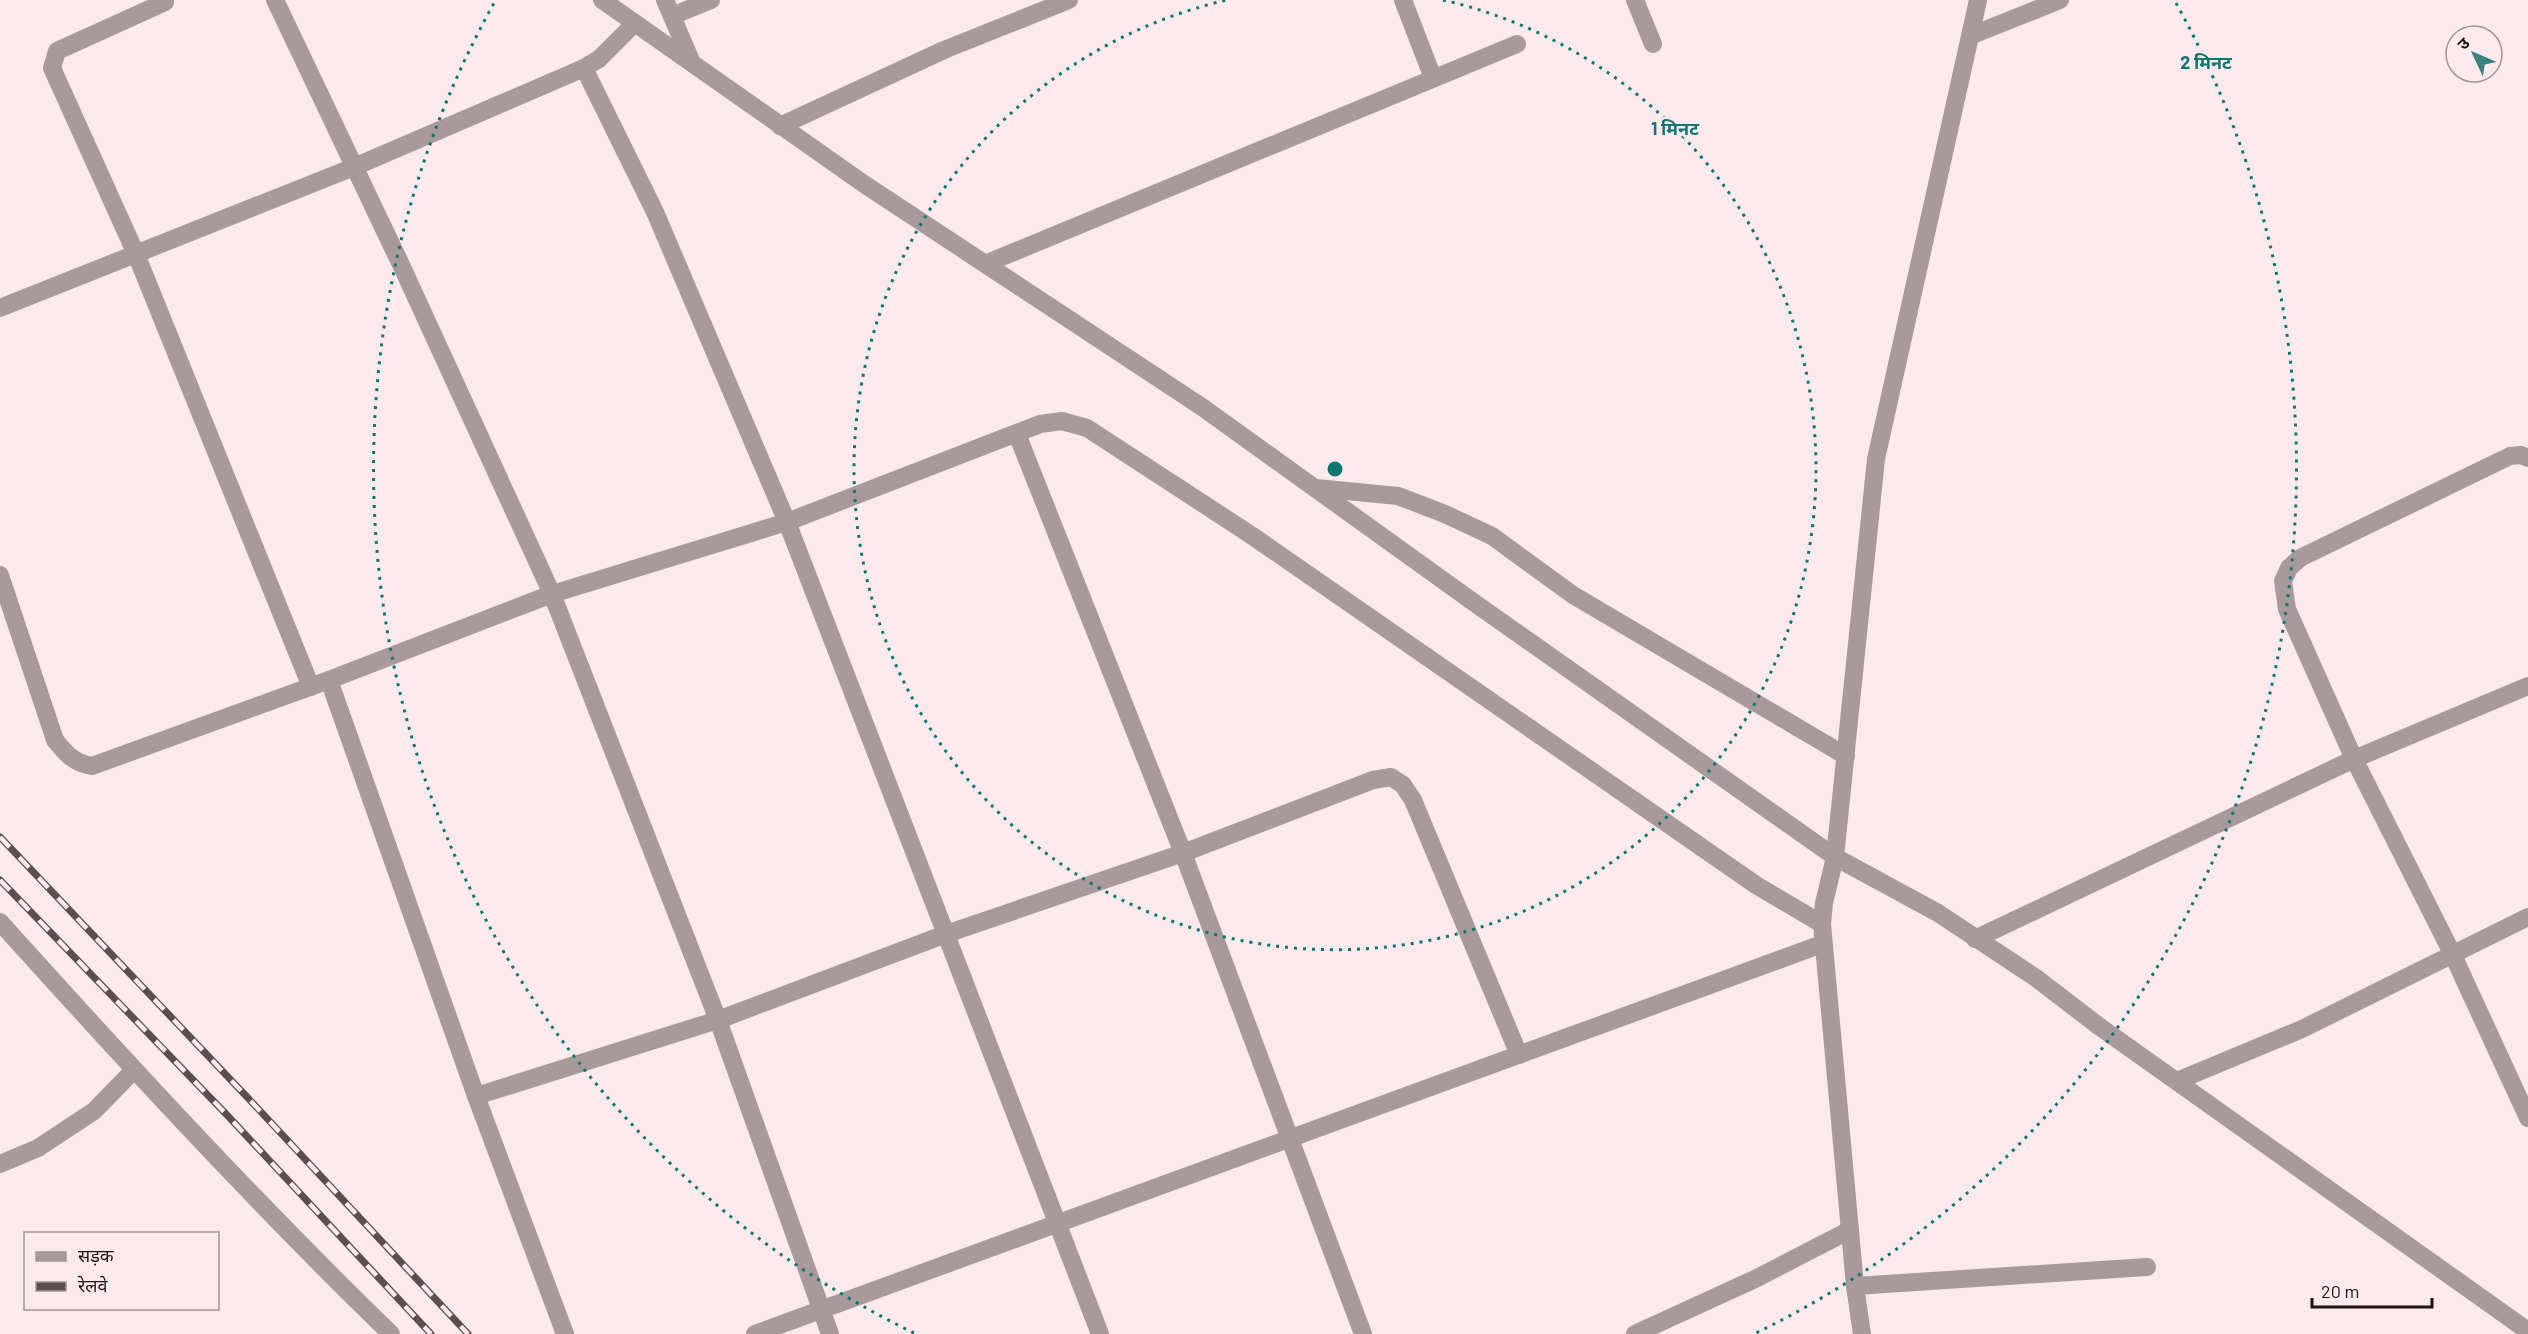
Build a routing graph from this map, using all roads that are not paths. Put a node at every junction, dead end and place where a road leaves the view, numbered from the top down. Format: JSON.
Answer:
{"nodes":[{"id":1,"x":275,"y":0,"type":"edge"},
{"id":2,"x":602,"y":0,"type":"edge"},
{"id":3,"x":711,"y":0,"type":"edge"},
{"id":4,"x":1070,"y":0,"type":"edge"},
{"id":5,"x":1403,"y":0,"type":"edge"},
{"id":6,"x":1635,"y":0,"type":"edge"},
{"id":7,"x":1978,"y":0,"type":"edge"},
{"id":8,"x":2060,"y":0,"type":"edge"},
{"id":9,"x":165,"y":2,"type":"dead end"},
{"id":10,"x":669,"y":8,"type":"edge"},
{"id":11,"x":631,"y":28,"type":"junction"},
{"id":12,"x":1970,"y":36,"type":"junction"},
{"id":13,"x":1517,"y":44,"type":"dead end"},
{"id":14,"x":1653,"y":44,"type":"dead end"},
{"id":15,"x":591,"y":64,"type":"junction"},
{"id":16,"x":693,"y":64,"type":"junction"},
{"id":17,"x":1433,"y":78,"type":"junction"},
{"id":18,"x":780,"y":126,"type":"junction"},
{"id":19,"x":354,"y":167,"type":"junction"},
{"id":20,"x":135,"y":254,"type":"junction"},
{"id":21,"x":985,"y":264,"type":"junction"},
{"id":22,"x":0,"y":308,"type":"edge"},
{"id":23,"x":1017,"y":434,"type":"junction"},
{"id":24,"x":2528,"y":458,"type":"edge"},
{"id":25,"x":1314,"y":488,"type":"junction"},
{"id":26,"x":787,"y":522,"type":"junction"},
{"id":27,"x":0,"y":575,"type":"edge"},
{"id":28,"x":552,"y":594,"type":"junction"},
{"id":29,"x":329,"y":680,"type":"junction"},
{"id":30,"x":2528,"y":686,"type":"edge"},
{"id":31,"x":311,"y":687,"type":"junction"},
{"id":32,"x":1846,"y":756,"type":"junction"},
{"id":33,"x":2354,"y":759,"type":"junction"},
{"id":34,"x":1183,"y":853,"type":"junction"},
{"id":35,"x":1833,"y":864,"type":"junction"},
{"id":36,"x":2528,"y":917,"type":"edge"},
{"id":37,"x":0,"y":922,"type":"edge"},
{"id":38,"x":1822,"y":924,"type":"junction"},
{"id":39,"x":946,"y":934,"type":"junction"},
{"id":40,"x":1976,"y":939,"type":"junction"},
{"id":41,"x":1822,"y":944,"type":"junction"},
{"id":42,"x":2452,"y":953,"type":"junction"},
{"id":43,"x":718,"y":1020,"type":"junction"},
{"id":44,"x":1519,"y":1055,"type":"junction"},
{"id":45,"x":134,"y":1070,"type":"junction"},
{"id":46,"x":2177,"y":1082,"type":"junction"},
{"id":47,"x":476,"y":1096,"type":"junction"},
{"id":48,"x":2528,"y":1118,"type":"edge"},
{"id":49,"x":1292,"y":1138,"type":"junction"},
{"id":50,"x":0,"y":1164,"type":"edge"},
{"id":51,"x":1058,"y":1224,"type":"junction"},
{"id":52,"x":1850,"y":1230,"type":"junction"},
{"id":53,"x":2147,"y":1267,"type":"dead end"},
{"id":54,"x":1855,"y":1286,"type":"junction"},
{"id":55,"x":821,"y":1311,"type":"junction"},
{"id":56,"x":2528,"y":1331,"type":"edge"},
{"id":57,"x":391,"y":1334,"type":"edge"},
{"id":58,"x":565,"y":1334,"type":"edge"},
{"id":59,"x":754,"y":1334,"type":"edge"},
{"id":60,"x":830,"y":1334,"type":"edge"},
{"id":61,"x":1100,"y":1334,"type":"edge"},
{"id":62,"x":1363,"y":1334,"type":"edge"},
{"id":63,"x":1635,"y":1334,"type":"edge"},
{"id":64,"x":1862,"y":1334,"type":"edge"}],
"edges":[{"from":1,"to":19,"type":"street"},
{"from":2,"to":11,"type":"street"},
{"from":3,"to":10,"type":"street"},
{"from":4,"to":18,"type":"street"},
{"from":5,"to":17,"type":"street"},
{"from":6,"to":14,"type":"street"},
{"from":7,"to":12,"type":"street"},
{"from":8,"to":12,"type":"street"},
{"from":9,"to":20,"type":"street"},
{"from":10,"to":16,"type":"street"},
{"from":11,"to":15,"type":"street"},
{"from":11,"to":16,"type":"street"},
{"from":12,"to":32,"type":"street"},
{"from":13,"to":17,"type":"street"},
{"from":15,"to":19,"type":"street"},
{"from":15,"to":26,"type":"street"},
{"from":16,"to":18,"type":"street"},
{"from":17,"to":21,"type":"street"},
{"from":18,"to":21,"type":"street"},
{"from":19,"to":20,"type":"street"},
{"from":19,"to":28,"type":"street"},
{"from":20,"to":22,"type":"street"},
{"from":20,"to":31,"type":"street"},
{"from":21,"to":25,"type":"street"},
{"from":23,"to":26,"type":"street"},
{"from":23,"to":34,"type":"street"},
{"from":23,"to":38,"type":"street"},
{"from":24,"to":33,"type":"street"},
{"from":25,"to":32,"type":"street"},
{"from":25,"to":35,"type":"street"},
{"from":26,"to":28,"type":"street"},
{"from":26,"to":39,"type":"street"},
{"from":27,"to":31,"type":"street"},
{"from":28,"to":29,"type":"street"},
{"from":28,"to":43,"type":"street"},
{"from":29,"to":31,"type":"street"},
{"from":29,"to":47,"type":"street"},
{"from":30,"to":33,"type":"street"},
{"from":32,"to":35,"type":"street"},
{"from":33,"to":40,"type":"street"},
{"from":33,"to":42,"type":"street"},
{"from":34,"to":39,"type":"street"},
{"from":34,"to":44,"type":"street"},
{"from":34,"to":49,"type":"street"},
{"from":35,"to":38,"type":"street"},
{"from":35,"to":40,"type":"street"},
{"from":36,"to":42,"type":"street"},
{"from":37,"to":45,"type":"street"},
{"from":38,"to":41,"type":"street"},
{"from":39,"to":43,"type":"street"},
{"from":39,"to":51,"type":"street"},
{"from":40,"to":46,"type":"street"},
{"from":41,"to":44,"type":"street"},
{"from":41,"to":52,"type":"street"},
{"from":42,"to":46,"type":"street"},
{"from":42,"to":48,"type":"street"},
{"from":43,"to":47,"type":"street"},
{"from":43,"to":55,"type":"street"},
{"from":44,"to":49,"type":"street"},
{"from":45,"to":50,"type":"street"},
{"from":45,"to":57,"type":"street"},
{"from":46,"to":56,"type":"street"},
{"from":47,"to":58,"type":"street"},
{"from":49,"to":51,"type":"street"},
{"from":49,"to":62,"type":"street"},
{"from":51,"to":55,"type":"street"},
{"from":51,"to":61,"type":"street"},
{"from":52,"to":54,"type":"street"},
{"from":52,"to":63,"type":"street"},
{"from":53,"to":54,"type":"street"},
{"from":54,"to":64,"type":"street"},
{"from":55,"to":59,"type":"street"},
{"from":55,"to":60,"type":"street"}]}
